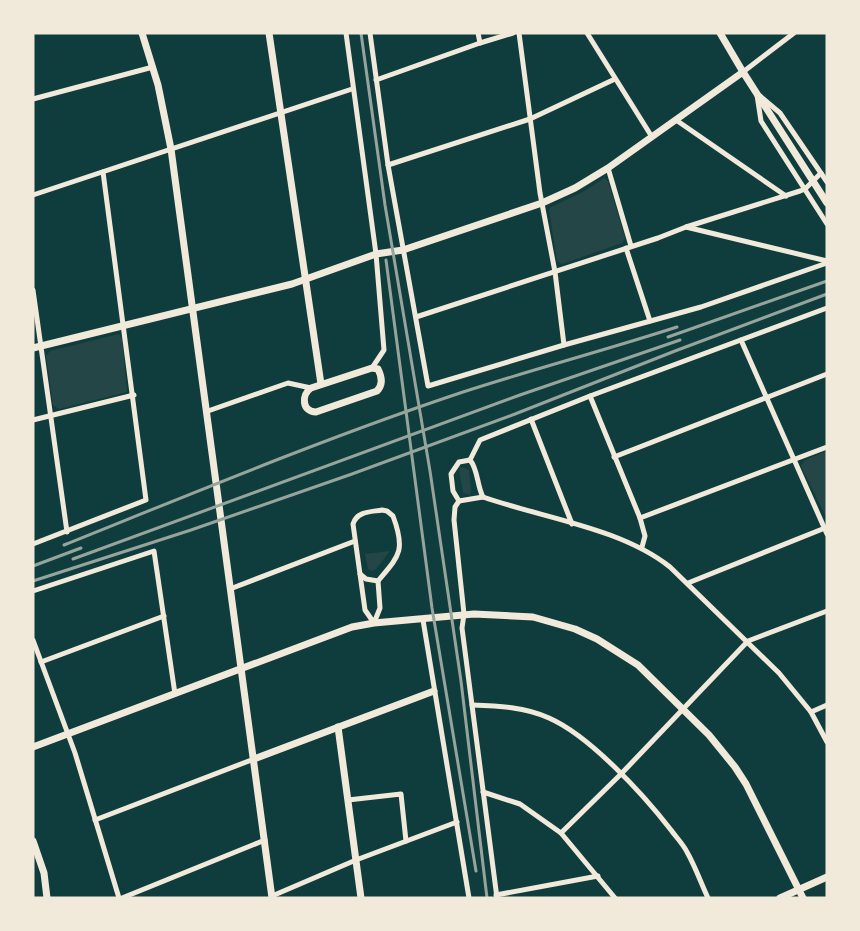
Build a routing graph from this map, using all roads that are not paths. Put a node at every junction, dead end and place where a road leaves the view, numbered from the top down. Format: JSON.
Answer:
{"nodes":[{"id":1,"x":142,"y":33,"type":"edge"},
{"id":2,"x":269,"y":33,"type":"edge"},
{"id":3,"x":346,"y":33,"type":"edge"},
{"id":4,"x":370,"y":33,"type":"edge"},
{"id":5,"x":478,"y":33,"type":"edge"},
{"id":6,"x":513,"y":33,"type":"edge"},
{"id":7,"x":519,"y":33,"type":"edge"},
{"id":8,"x":587,"y":33,"type":"edge"},
{"id":9,"x":720,"y":33,"type":"edge"},
{"id":10,"x":794,"y":33,"type":"edge"},
{"id":11,"x":480,"y":42,"type":"junction"},
{"id":12,"x":153,"y":67,"type":"junction"},
{"id":13,"x":743,"y":72,"type":"junction"},
{"id":14,"x":615,"y":79,"type":"junction"},
{"id":15,"x":376,"y":80,"type":"junction"},
{"id":16,"x":352,"y":89,"type":"junction"},
{"id":17,"x":756,"y":93,"type":"junction"},
{"id":18,"x":33,"y":99,"type":"edge"},
{"id":19,"x":282,"y":113,"type":"junction"},
{"id":20,"x":530,"y":119,"type":"junction"},
{"id":21,"x":676,"y":120,"type":"junction"},
{"id":22,"x":652,"y":137,"type":"junction"},
{"id":23,"x":171,"y":149,"type":"junction"},
{"id":24,"x":388,"y":165,"type":"junction"},
{"id":25,"x":608,"y":168,"type":"junction"},
{"id":26,"x":103,"y":172,"type":"junction"},
{"id":27,"x":821,"y":173,"type":"junction"},
{"id":28,"x":827,"y":183,"type":"edge"},
{"id":29,"x":805,"y":189,"type":"junction"},
{"id":30,"x":33,"y":195,"type":"edge"},
{"id":31,"x":786,"y":196,"type":"junction"},
{"id":32,"x":542,"y":203,"type":"junction"},
{"id":33,"x":827,"y":203,"type":"edge"},
{"id":34,"x":827,"y":224,"type":"edge"},
{"id":35,"x":686,"y":227,"type":"junction"},
{"id":36,"x":629,"y":247,"type":"junction"},
{"id":37,"x":404,"y":250,"type":"junction"},
{"id":38,"x":376,"y":254,"type":"junction"},
{"id":39,"x":827,"y":262,"type":"edge"},
{"id":40,"x":555,"y":272,"type":"junction"},
{"id":41,"x":305,"y":280,"type":"junction"},
{"id":42,"x":33,"y":290,"type":"edge"},
{"id":43,"x":193,"y":307,"type":"junction"},
{"id":44,"x":827,"y":308,"type":"edge"},
{"id":45,"x":416,"y":317,"type":"junction"},
{"id":46,"x":650,"y":321,"type":"junction"},
{"id":47,"x":125,"y":325,"type":"junction"},
{"id":48,"x":741,"y":340,"type":"junction"},
{"id":49,"x":564,"y":345,"type":"junction"},
{"id":50,"x":37,"y":347,"type":"edge"},
{"id":51,"x":372,"y":368,"type":"junction"},
{"id":52,"x":827,"y":374,"type":"edge"},
{"id":53,"x":321,"y":384,"type":"junction"},
{"id":54,"x":311,"y":388,"type":"junction"},
{"id":55,"x":134,"y":395,"type":"junction"},
{"id":56,"x":590,"y":396,"type":"junction"},
{"id":57,"x":766,"y":398,"type":"junction"},
{"id":58,"x":208,"y":411,"type":"junction"},
{"id":59,"x":50,"y":416,"type":"junction"},
{"id":60,"x":531,"y":419,"type":"junction"},
{"id":61,"x":33,"y":420,"type":"edge"},
{"id":62,"x":827,"y":447,"type":"edge"},
{"id":63,"x":614,"y":457,"type":"junction"},
{"id":64,"x":470,"y":460,"type":"junction"},
{"id":65,"x":793,"y":460,"type":"junction"},
{"id":66,"x":483,"y":497,"type":"junction"},
{"id":67,"x":459,"y":501,"type":"junction"},
{"id":68,"x":640,"y":518,"type":"junction"},
{"id":69,"x":572,"y":524,"type":"junction"},
{"id":70,"x":826,"y":530,"type":"edge"},
{"id":71,"x":67,"y":532,"type":"junction"},
{"id":72,"x":355,"y":541,"type":"junction"},
{"id":73,"x":33,"y":544,"type":"edge"},
{"id":74,"x":642,"y":548,"type":"junction"},
{"id":75,"x":360,"y":574,"type":"junction"},
{"id":76,"x":378,"y":581,"type":"junction"},
{"id":77,"x":688,"y":583,"type":"junction"},
{"id":78,"x":230,"y":589,"type":"junction"},
{"id":79,"x":33,"y":591,"type":"edge"},
{"id":80,"x":827,"y":611,"type":"edge"},
{"id":81,"x":464,"y":614,"type":"junction"},
{"id":82,"x":164,"y":616,"type":"junction"},
{"id":83,"x":423,"y":620,"type":"junction"},
{"id":84,"x":374,"y":623,"type":"junction"},
{"id":85,"x":33,"y":640,"type":"edge"},
{"id":86,"x":748,"y":641,"type":"junction"},
{"id":87,"x":41,"y":662,"type":"junction"},
{"id":88,"x":242,"y":667,"type":"junction"},
{"id":89,"x":434,"y":691,"type":"junction"},
{"id":90,"x":176,"y":694,"type":"junction"},
{"id":91,"x":472,"y":705,"type":"junction"},
{"id":92,"x":827,"y":705,"type":"edge"},
{"id":93,"x":683,"y":709,"type":"junction"},
{"id":94,"x":811,"y":712,"type":"junction"},
{"id":95,"x":338,"y":727,"type":"junction"},
{"id":96,"x":827,"y":742,"type":"edge"},
{"id":97,"x":33,"y":747,"type":"edge"},
{"id":98,"x":254,"y":759,"type":"junction"},
{"id":99,"x":621,"y":774,"type":"junction"},
{"id":100,"x":483,"y":792,"type":"junction"},
{"id":101,"x":348,"y":800,"type":"junction"},
{"id":102,"x":94,"y":820,"type":"junction"},
{"id":103,"x":457,"y":822,"type":"junction"},
{"id":104,"x":561,"y":833,"type":"junction"},
{"id":105,"x":265,"y":840,"type":"junction"},
{"id":106,"x":33,"y":841,"type":"edge"},
{"id":107,"x":406,"y":841,"type":"junction"},
{"id":108,"x":356,"y":860,"type":"junction"},
{"id":109,"x":598,"y":876,"type":"junction"},
{"id":110,"x":827,"y":877,"type":"edge"},
{"id":111,"x":799,"y":890,"type":"junction"},
{"id":112,"x":272,"y":897,"type":"edge"},
{"id":113,"x":497,"y":897,"type":"edge"},
{"id":114,"x":47,"y":898,"type":"edge"},
{"id":115,"x":120,"y":898,"type":"edge"},
{"id":116,"x":361,"y":898,"type":"edge"},
{"id":117,"x":469,"y":898,"type":"edge"},
{"id":118,"x":615,"y":898,"type":"edge"},
{"id":119,"x":708,"y":898,"type":"edge"},
{"id":120,"x":780,"y":898,"type":"edge"},
{"id":121,"x":802,"y":898,"type":"edge"}],
"edges":[{"from":1,"to":12,"type":"street"},
{"from":2,"to":19,"type":"street"},
{"from":3,"to":16,"type":"street"},
{"from":4,"to":15,"type":"street"},
{"from":5,"to":11,"type":"street"},
{"from":6,"to":11,"type":"street"},
{"from":7,"to":20,"type":"street"},
{"from":8,"to":14,"type":"street"},
{"from":9,"to":13,"type":"street"},
{"from":10,"to":13,"type":"street"},
{"from":11,"to":15,"type":"street"},
{"from":12,"to":18,"type":"street"},
{"from":12,"to":23,"type":"street"},
{"from":13,"to":17,"type":"street"},
{"from":13,"to":21,"type":"street"},
{"from":14,"to":20,"type":"street"},
{"from":14,"to":22,"type":"street"},
{"from":15,"to":24,"type":"street"},
{"from":16,"to":19,"type":"street"},
{"from":16,"to":38,"type":"street"},
{"from":17,"to":27,"type":"street"},
{"from":17,"to":29,"type":"street"},
{"from":17,"to":33,"type":"street"},
{"from":19,"to":23,"type":"street"},
{"from":19,"to":41,"type":"street"},
{"from":20,"to":24,"type":"street"},
{"from":20,"to":32,"type":"street"},
{"from":21,"to":22,"type":"street"},
{"from":21,"to":31,"type":"street"},
{"from":22,"to":25,"type":"street"},
{"from":23,"to":26,"type":"street"},
{"from":23,"to":43,"type":"street"},
{"from":24,"to":37,"type":"street"},
{"from":25,"to":32,"type":"street"},
{"from":25,"to":36,"type":"street"},
{"from":26,"to":30,"type":"street"},
{"from":26,"to":47,"type":"street"},
{"from":27,"to":28,"type":"street"},
{"from":27,"to":29,"type":"street"},
{"from":29,"to":31,"type":"street"},
{"from":29,"to":34,"type":"street"},
{"from":31,"to":35,"type":"street"},
{"from":32,"to":37,"type":"street"},
{"from":32,"to":40,"type":"street"},
{"from":35,"to":36,"type":"street"},
{"from":35,"to":39,"type":"street"},
{"from":36,"to":40,"type":"street"},
{"from":36,"to":46,"type":"street"},
{"from":37,"to":38,"type":"street"},
{"from":37,"to":45,"type":"street"},
{"from":38,"to":41,"type":"street"},
{"from":38,"to":51,"type":"street"},
{"from":39,"to":46,"type":"street"},
{"from":40,"to":45,"type":"street"},
{"from":40,"to":49,"type":"street"},
{"from":41,"to":43,"type":"street"},
{"from":41,"to":53,"type":"street"},
{"from":42,"to":50,"type":"street"},
{"from":43,"to":47,"type":"street"},
{"from":43,"to":58,"type":"street"},
{"from":44,"to":48,"type":"street"},
{"from":45,"to":49,"type":"street"},
{"from":46,"to":49,"type":"street"},
{"from":47,"to":50,"type":"street"},
{"from":47,"to":55,"type":"street"},
{"from":48,"to":56,"type":"street"},
{"from":48,"to":57,"type":"street"},
{"from":50,"to":59,"type":"street"},
{"from":51,"to":53,"type":"street"},
{"from":51,"to":54,"type":"street"},
{"from":52,"to":57,"type":"street"},
{"from":53,"to":54,"type":"street"},
{"from":54,"to":58,"type":"street"},
{"from":55,"to":59,"type":"street"},
{"from":55,"to":71,"type":"street"},
{"from":56,"to":60,"type":"street"},
{"from":56,"to":63,"type":"street"},
{"from":57,"to":63,"type":"street"},
{"from":57,"to":65,"type":"street"},
{"from":58,"to":78,"type":"street"},
{"from":59,"to":61,"type":"street"},
{"from":59,"to":71,"type":"street"},
{"from":60,"to":64,"type":"street"},
{"from":60,"to":69,"type":"street"},
{"from":62,"to":65,"type":"street"},
{"from":63,"to":68,"type":"street"},
{"from":64,"to":66,"type":"street"},
{"from":64,"to":67,"type":"street"},
{"from":65,"to":68,"type":"street"},
{"from":65,"to":70,"type":"street"},
{"from":66,"to":67,"type":"street"},
{"from":66,"to":69,"type":"street"},
{"from":67,"to":81,"type":"street"},
{"from":68,"to":74,"type":"street"},
{"from":69,"to":74,"type":"street"},
{"from":70,"to":77,"type":"street"},
{"from":71,"to":73,"type":"street"},
{"from":72,"to":75,"type":"street"},
{"from":72,"to":76,"type":"street"},
{"from":72,"to":78,"type":"street"},
{"from":74,"to":77,"type":"street"},
{"from":75,"to":76,"type":"street"},
{"from":75,"to":84,"type":"street"},
{"from":76,"to":84,"type":"street"},
{"from":77,"to":86,"type":"street"},
{"from":78,"to":88,"type":"street"},
{"from":79,"to":82,"type":"street"},
{"from":80,"to":86,"type":"street"},
{"from":81,"to":83,"type":"street"},
{"from":81,"to":91,"type":"street"},
{"from":81,"to":93,"type":"street"},
{"from":82,"to":87,"type":"street"},
{"from":82,"to":90,"type":"street"},
{"from":83,"to":84,"type":"street"},
{"from":83,"to":89,"type":"street"},
{"from":84,"to":88,"type":"street"},
{"from":85,"to":87,"type":"street"},
{"from":86,"to":93,"type":"street"},
{"from":86,"to":94,"type":"street"},
{"from":87,"to":102,"type":"street"},
{"from":88,"to":90,"type":"street"},
{"from":88,"to":98,"type":"street"},
{"from":89,"to":95,"type":"street"},
{"from":89,"to":103,"type":"street"},
{"from":90,"to":97,"type":"street"},
{"from":91,"to":99,"type":"street"},
{"from":91,"to":100,"type":"street"},
{"from":92,"to":94,"type":"street"},
{"from":93,"to":99,"type":"street"},
{"from":93,"to":111,"type":"street"},
{"from":94,"to":96,"type":"street"},
{"from":95,"to":98,"type":"street"},
{"from":95,"to":101,"type":"street"},
{"from":98,"to":102,"type":"street"},
{"from":98,"to":105,"type":"street"},
{"from":99,"to":104,"type":"street"},
{"from":99,"to":119,"type":"street"},
{"from":100,"to":104,"type":"street"},
{"from":100,"to":113,"type":"street"},
{"from":101,"to":107,"type":"street"},
{"from":101,"to":108,"type":"street"},
{"from":102,"to":115,"type":"street"},
{"from":103,"to":107,"type":"street"},
{"from":103,"to":117,"type":"street"},
{"from":104,"to":109,"type":"street"},
{"from":105,"to":112,"type":"street"},
{"from":105,"to":115,"type":"street"},
{"from":106,"to":114,"type":"street"},
{"from":107,"to":108,"type":"street"},
{"from":108,"to":112,"type":"street"},
{"from":108,"to":116,"type":"street"},
{"from":109,"to":113,"type":"street"},
{"from":109,"to":118,"type":"street"},
{"from":110,"to":111,"type":"street"},
{"from":111,"to":120,"type":"street"},
{"from":111,"to":121,"type":"street"}]}
